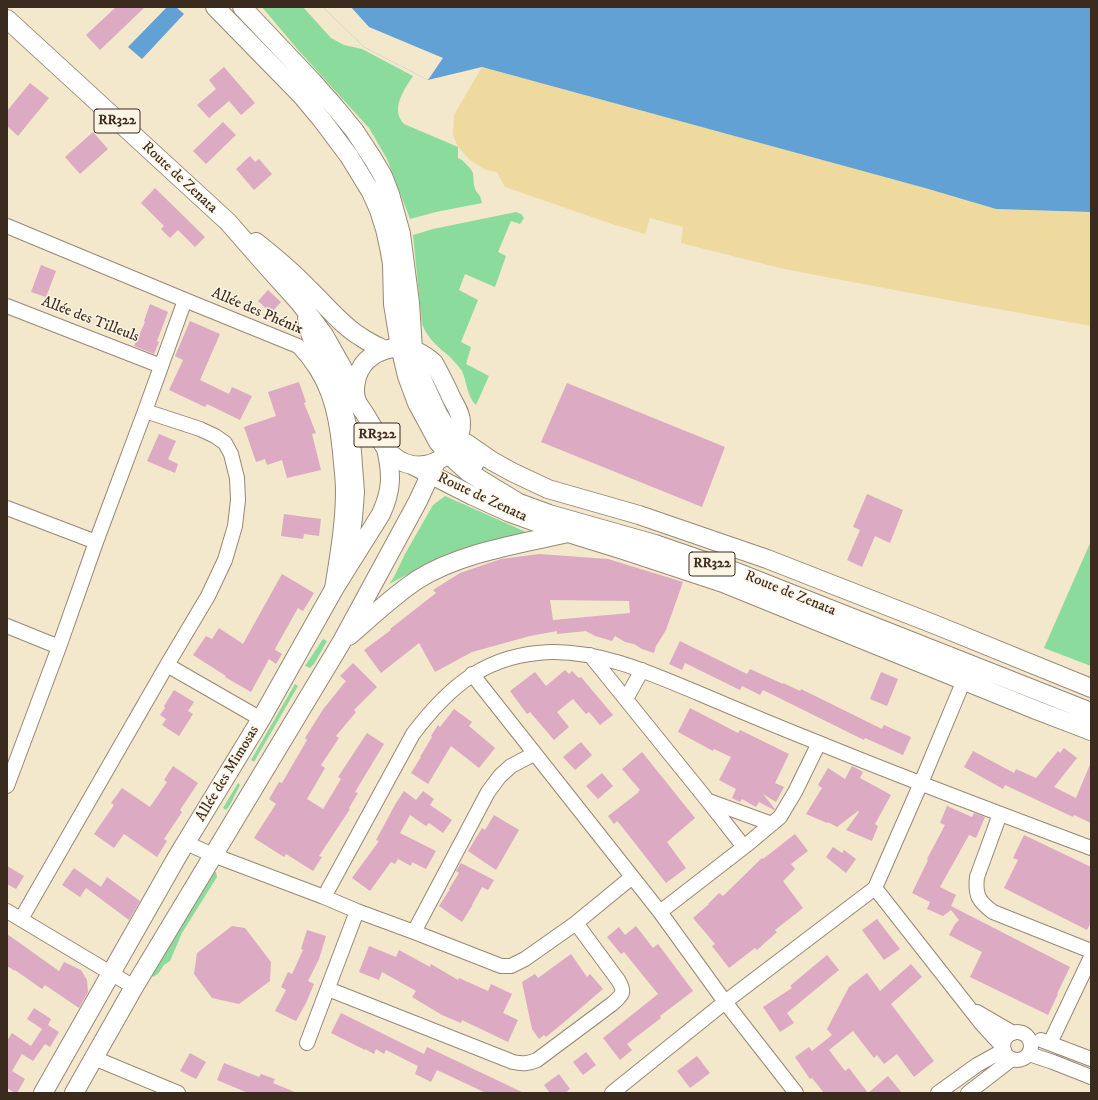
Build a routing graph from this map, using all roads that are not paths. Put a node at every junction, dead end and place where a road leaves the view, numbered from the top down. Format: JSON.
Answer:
{"nodes":[{"id":1,"x":215,"y":7,"type":"edge"},
{"id":2,"x":242,"y":7,"type":"edge"},
{"id":3,"x":7,"y":19,"type":"edge"},
{"id":4,"x":228,"y":222,"type":"junction"},
{"id":5,"x":7,"y":226,"type":"edge"},
{"id":6,"x":185,"y":300,"type":"junction"},
{"id":7,"x":7,"y":306,"type":"edge"},
{"id":8,"x":305,"y":309,"type":"junction"},
{"id":9,"x":399,"y":349,"type":"junction"},
{"id":10,"x":161,"y":366,"type":"junction"},
{"id":11,"x":355,"y":392,"type":"junction"},
{"id":12,"x":145,"y":411,"type":"junction"},
{"id":13,"x":386,"y":449,"type":"junction"},
{"id":14,"x":446,"y":454,"type":"junction"},
{"id":15,"x":7,"y":508,"type":"edge"},
{"id":16,"x":569,"y":533,"type":"junction"},
{"id":17,"x":96,"y":542,"type":"junction"},
{"id":18,"x":335,"y":588,"type":"junction"},
{"id":19,"x":7,"y":626,"type":"edge"},
{"id":20,"x":341,"y":643,"type":"junction"},
{"id":21,"x":59,"y":647,"type":"junction"},
{"id":22,"x":590,"y":655,"type":"junction"},
{"id":23,"x":167,"y":665,"type":"junction"},
{"id":24,"x":642,"y":670,"type":"junction"},
{"id":25,"x":472,"y":674,"type":"junction"},
{"id":26,"x":964,"y":680,"type":"junction"},
{"id":27,"x":1091,"y":688,"type":"edge"},
{"id":28,"x":626,"y":699,"type":"junction"},
{"id":29,"x":1091,"y":702,"type":"edge"},
{"id":30,"x":1091,"y":712,"type":"edge"},
{"id":31,"x":261,"y":719,"type":"junction"},
{"id":32,"x":1091,"y":731,"type":"edge"},
{"id":33,"x":819,"y":743,"type":"junction"},
{"id":34,"x":534,"y":754,"type":"junction"},
{"id":35,"x":7,"y":784,"type":"edge"},
{"id":36,"x":921,"y":784,"type":"junction"},
{"id":37,"x":708,"y":801,"type":"junction"},
{"id":38,"x":1000,"y":814,"type":"junction"},
{"id":39,"x":772,"y":824,"type":"junction"},
{"id":40,"x":186,"y":843,"type":"junction"},
{"id":41,"x":744,"y":847,"type":"junction"},
{"id":42,"x":1091,"y":848,"type":"edge"},
{"id":43,"x":213,"y":855,"type":"junction"},
{"id":44,"x":632,"y":878,"type":"junction"},
{"id":45,"x":875,"y":888,"type":"junction"},
{"id":46,"x":324,"y":897,"type":"junction"},
{"id":47,"x":357,"y":911,"type":"junction"},
{"id":48,"x":7,"y":912,"type":"edge"},
{"id":49,"x":660,"y":912,"type":"junction"},
{"id":50,"x":21,"y":919,"type":"junction"},
{"id":51,"x":576,"y":923,"type":"junction"},
{"id":52,"x":414,"y":932,"type":"junction"},
{"id":53,"x":1091,"y":951,"type":"edge"},
{"id":54,"x":1091,"y":957,"type":"edge"},
{"id":55,"x":111,"y":973,"type":"junction"},
{"id":56,"x":134,"y":986,"type":"junction"},
{"id":57,"x":328,"y":989,"type":"junction"},
{"id":58,"x":726,"y":1002,"type":"junction"},
{"id":59,"x":969,"y":1007,"type":"junction"},
{"id":60,"x":1019,"y":1034,"type":"junction"},
{"id":61,"x":307,"y":1043,"type":"dead end"},
{"id":62,"x":1050,"y":1043,"type":"junction"},
{"id":63,"x":1006,"y":1052,"type":"junction"},
{"id":64,"x":1029,"y":1054,"type":"junction"},
{"id":65,"x":94,"y":1058,"type":"junction"},
{"id":66,"x":1091,"y":1060,"type":"edge"},
{"id":67,"x":1091,"y":1077,"type":"edge"},
{"id":68,"x":158,"y":1089,"type":"edge"},
{"id":69,"x":43,"y":1093,"type":"edge"},
{"id":70,"x":74,"y":1093,"type":"edge"},
{"id":71,"x":178,"y":1093,"type":"edge"},
{"id":72,"x":612,"y":1093,"type":"edge"},
{"id":73,"x":796,"y":1093,"type":"edge"},
{"id":74,"x":938,"y":1093,"type":"edge"},
{"id":75,"x":968,"y":1093,"type":"edge"}],
"edges":[{"from":1,"to":9,"type":"main road"},
{"from":2,"to":9,"type":"main road"},
{"from":3,"to":4,"type":"main road","name":"Route de Zenata","number":"RR322"},
{"from":4,"to":8,"type":"main road","name":"Route de Zenata","number":"RR322"},
{"from":4,"to":9,"type":"main road","name":"Route de Zenata","number":"RR322"},
{"from":5,"to":6,"type":"street","name":"Allée des Phénix"},
{"from":6,"to":10,"type":"street"},
{"from":6,"to":18,"type":"street","name":"Allée des Phénix"},
{"from":7,"to":10,"type":"street","name":"Allée des Tilleuls"},
{"from":8,"to":11,"type":"main road","name":"Route de Zenata","number":"RR322"},
{"from":8,"to":18,"type":"main road"},
{"from":9,"to":11,"type":"main road"},
{"from":9,"to":14,"type":"main road","name":"Route de Zenata","number":"RR322"},
{"from":9,"to":14,"type":"main road","number":"RR322"},
{"from":10,"to":12,"type":"street"},
{"from":11,"to":13,"type":"main road","number":"RR322"},
{"from":12,"to":17,"type":"street"},
{"from":12,"to":23,"type":"street"},
{"from":13,"to":14,"type":"main road","name":"Route de Zenata","number":"RR322"},
{"from":13,"to":18,"type":"main road","name":"Allée des Mimosas"},
{"from":14,"to":16,"type":"main road","name":"Route de Zenata","number":"RR322"},
{"from":14,"to":20,"type":"main road","name":"Allée des Mimosas"},
{"from":14,"to":27,"type":"main road","name":"Route de Zenata","number":"RR322"},
{"from":14,"to":29,"type":"main road","name":"Route de Zenata","number":"RR322"},
{"from":14,"to":30,"type":"main road","name":"Route de Zenata","number":"RR322"},
{"from":15,"to":17,"type":"street"},
{"from":16,"to":20,"type":"main road"},
{"from":16,"to":26,"type":"main road","name":"Route de Zenata","number":"RR322"},
{"from":17,"to":21,"type":"street"},
{"from":18,"to":31,"type":"main road","name":"Allée des Mimosas"},
{"from":19,"to":21,"type":"street"},
{"from":20,"to":43,"type":"main road","name":"Allée des Mimosas"},
{"from":21,"to":35,"type":"street"},
{"from":22,"to":24,"type":"street"},
{"from":22,"to":25,"type":"street"},
{"from":22,"to":28,"type":"street"},
{"from":23,"to":31,"type":"street"},
{"from":23,"to":50,"type":"street"},
{"from":24,"to":28,"type":"street"},
{"from":24,"to":33,"type":"street"},
{"from":25,"to":34,"type":"street"},
{"from":25,"to":46,"type":"street"},
{"from":26,"to":32,"type":"main road","name":"Route de Zenata","number":"RR322"},
{"from":26,"to":36,"type":"street"},
{"from":28,"to":37,"type":"street"},
{"from":31,"to":40,"type":"main road","name":"Allée des Mimosas"},
{"from":33,"to":36,"type":"street"},
{"from":33,"to":39,"type":"street"},
{"from":34,"to":44,"type":"street"},
{"from":34,"to":52,"type":"street"},
{"from":36,"to":38,"type":"street"},
{"from":36,"to":45,"type":"street"},
{"from":37,"to":39,"type":"street"},
{"from":37,"to":41,"type":"street"},
{"from":38,"to":42,"type":"street"},
{"from":38,"to":53,"type":"street"},
{"from":39,"to":41,"type":"street"},
{"from":40,"to":43,"type":"street"},
{"from":40,"to":55,"type":"main road","name":"Allée des Mimosas"},
{"from":41,"to":49,"type":"street"},
{"from":43,"to":46,"type":"street"},
{"from":43,"to":56,"type":"main road","name":"Allée des Mimosas"},
{"from":44,"to":49,"type":"street"},
{"from":44,"to":51,"type":"street"},
{"from":45,"to":58,"type":"street"},
{"from":45,"to":59,"type":"street"},
{"from":46,"to":47,"type":"street"},
{"from":47,"to":52,"type":"street"},
{"from":47,"to":57,"type":"street"},
{"from":48,"to":50,"type":"street"},
{"from":49,"to":58,"type":"street"},
{"from":50,"to":55,"type":"street"},
{"from":51,"to":52,"type":"street"},
{"from":51,"to":57,"type":"street"},
{"from":54,"to":62,"type":"street"},
{"from":55,"to":56,"type":"street"},
{"from":55,"to":69,"type":"main road","name":"Allée des Mimosas"},
{"from":56,"to":65,"type":"main road","name":"Allée des Mimosas"},
{"from":57,"to":61,"type":"street"},
{"from":58,"to":72,"type":"street"},
{"from":58,"to":73,"type":"street"},
{"from":59,"to":60,"type":"street"},
{"from":59,"to":63,"type":"street"},
{"from":60,"to":62,"type":"street"},
{"from":60,"to":63,"type":"street"},
{"from":60,"to":64,"type":"street"},
{"from":62,"to":66,"type":"street"},
{"from":63,"to":64,"type":"street"},
{"from":63,"to":74,"type":"street"},
{"from":63,"to":75,"type":"street"},
{"from":64,"to":67,"type":"street"},
{"from":65,"to":68,"type":"street"},
{"from":65,"to":70,"type":"main road","name":"Allée des Mimosas"},
{"from":68,"to":71,"type":"street"}]}
